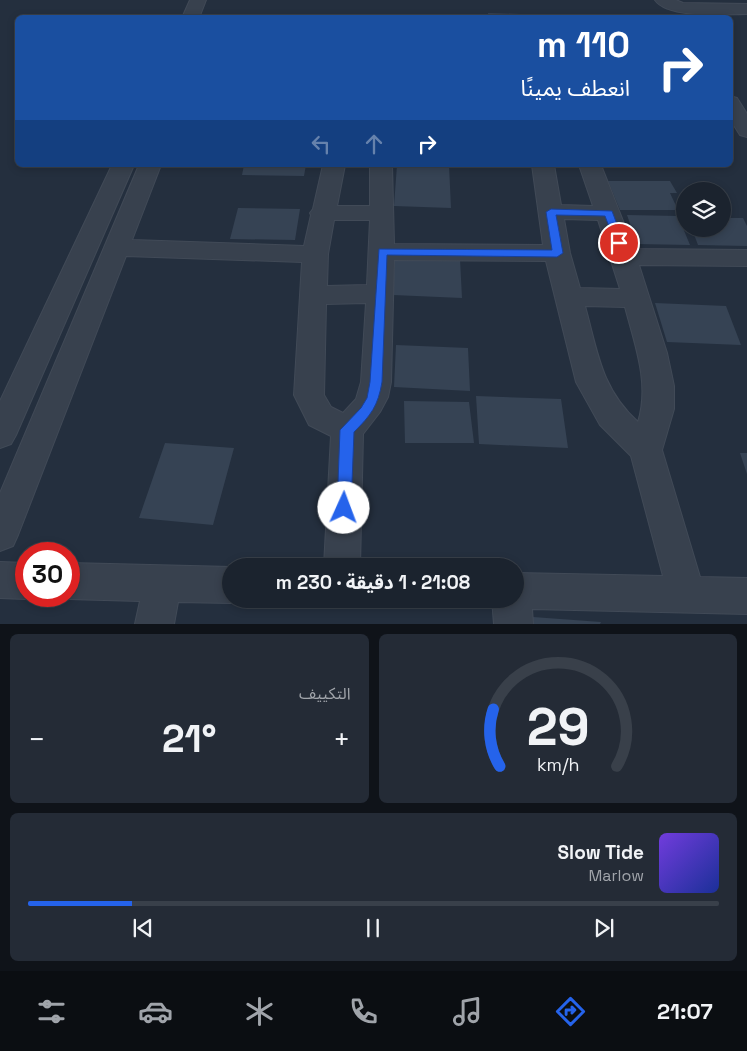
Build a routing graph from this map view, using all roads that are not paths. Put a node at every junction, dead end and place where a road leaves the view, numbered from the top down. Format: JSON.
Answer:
{"nodes":[{"id":1,"x":198,"y":0,"type":"edge"},
{"id":2,"x":663,"y":0,"type":"edge"},
{"id":3,"x":739,"y":0,"type":"edge"},
{"id":4,"x":747,"y":9,"type":"edge"},
{"id":5,"x":191,"y":15,"type":"edge"},
{"id":6,"x":733,"y":93,"type":"edge"},
{"id":7,"x":747,"y":131,"type":"edge"},
{"id":8,"x":122,"y":167,"type":"edge"},
{"id":9,"x":149,"y":167,"type":"edge"},
{"id":10,"x":334,"y":167,"type":"edge"},
{"id":11,"x":381,"y":167,"type":"edge"},
{"id":12,"x":543,"y":167,"type":"edge"},
{"id":13,"x":591,"y":167,"type":"edge"},
{"id":14,"x":551,"y":212,"type":"junction"},
{"id":15,"x":322,"y":213,"type":"junction"},
{"id":16,"x":383,"y":213,"type":"junction"},
{"id":17,"x":609,"y":214,"type":"junction"},
{"id":18,"x":117,"y":248,"type":"junction"},
{"id":19,"x":382,"y":252,"type":"junction"},
{"id":20,"x":557,"y":253,"type":"junction"},
{"id":21,"x":315,"y":254,"type":"junction"},
{"id":22,"x":624,"y":257,"type":"junction"},
{"id":23,"x":747,"y":258,"type":"edge"},
{"id":24,"x":381,"y":294,"type":"junction"},
{"id":25,"x":314,"y":296,"type":"junction"},
{"id":26,"x":568,"y":297,"type":"junction"},
{"id":27,"x":636,"y":298,"type":"junction"},
{"id":28,"x":347,"y":430,"type":"junction"},
{"id":29,"x":0,"y":435,"type":"edge"},
{"id":30,"x":646,"y":450,"type":"junction"},
{"id":31,"x":0,"y":535,"type":"edge"},
{"id":32,"x":342,"y":558,"type":"edge"},
{"id":33,"x":0,"y":580,"type":"edge"},
{"id":34,"x":15,"y":580,"type":"edge"},
{"id":35,"x":80,"y":582,"type":"edge"},
{"id":36,"x":163,"y":584,"type":"junction"},
{"id":37,"x":222,"y":585,"type":"edge"},
{"id":38,"x":524,"y":591,"type":"edge"},
{"id":39,"x":687,"y":595,"type":"junction"},
{"id":40,"x":747,"y":596,"type":"edge"},
{"id":41,"x":512,"y":608,"type":"edge"},
{"id":42,"x":154,"y":624,"type":"edge"},
{"id":43,"x":514,"y":624,"type":"edge"}],
"edges":[{"from":1,"to":5,"type":"street"},
{"from":2,"to":4,"type":"street"},
{"from":3,"to":4,"type":"street"},
{"from":6,"to":7,"type":"street"},
{"from":8,"to":29,"type":"street"},
{"from":9,"to":18,"type":"street"},
{"from":10,"to":15,"type":"street"},
{"from":11,"to":16,"type":"street"},
{"from":12,"to":14,"type":"street"},
{"from":13,"to":17,"type":"street"},
{"from":14,"to":17,"type":"street"},
{"from":14,"to":20,"type":"street"},
{"from":15,"to":16,"type":"street"},
{"from":15,"to":21,"type":"street"},
{"from":16,"to":19,"type":"street"},
{"from":17,"to":22,"type":"street"},
{"from":18,"to":21,"type":"street"},
{"from":18,"to":31,"type":"street"},
{"from":19,"to":20,"type":"street"},
{"from":19,"to":24,"type":"street"},
{"from":20,"to":26,"type":"street"},
{"from":21,"to":25,"type":"street"},
{"from":22,"to":23,"type":"street"},
{"from":22,"to":27,"type":"street"},
{"from":24,"to":25,"type":"street"},
{"from":24,"to":28,"type":"street"},
{"from":25,"to":28,"type":"street"},
{"from":26,"to":27,"type":"street"},
{"from":26,"to":30,"type":"street"},
{"from":27,"to":30,"type":"street"},
{"from":28,"to":32,"type":"street"},
{"from":30,"to":39,"type":"street"},
{"from":33,"to":34,"type":"street"},
{"from":35,"to":36,"type":"street"},
{"from":36,"to":37,"type":"street"},
{"from":36,"to":42,"type":"street"},
{"from":38,"to":39,"type":"street"},
{"from":39,"to":40,"type":"street"},
{"from":41,"to":43,"type":"street"}]}
